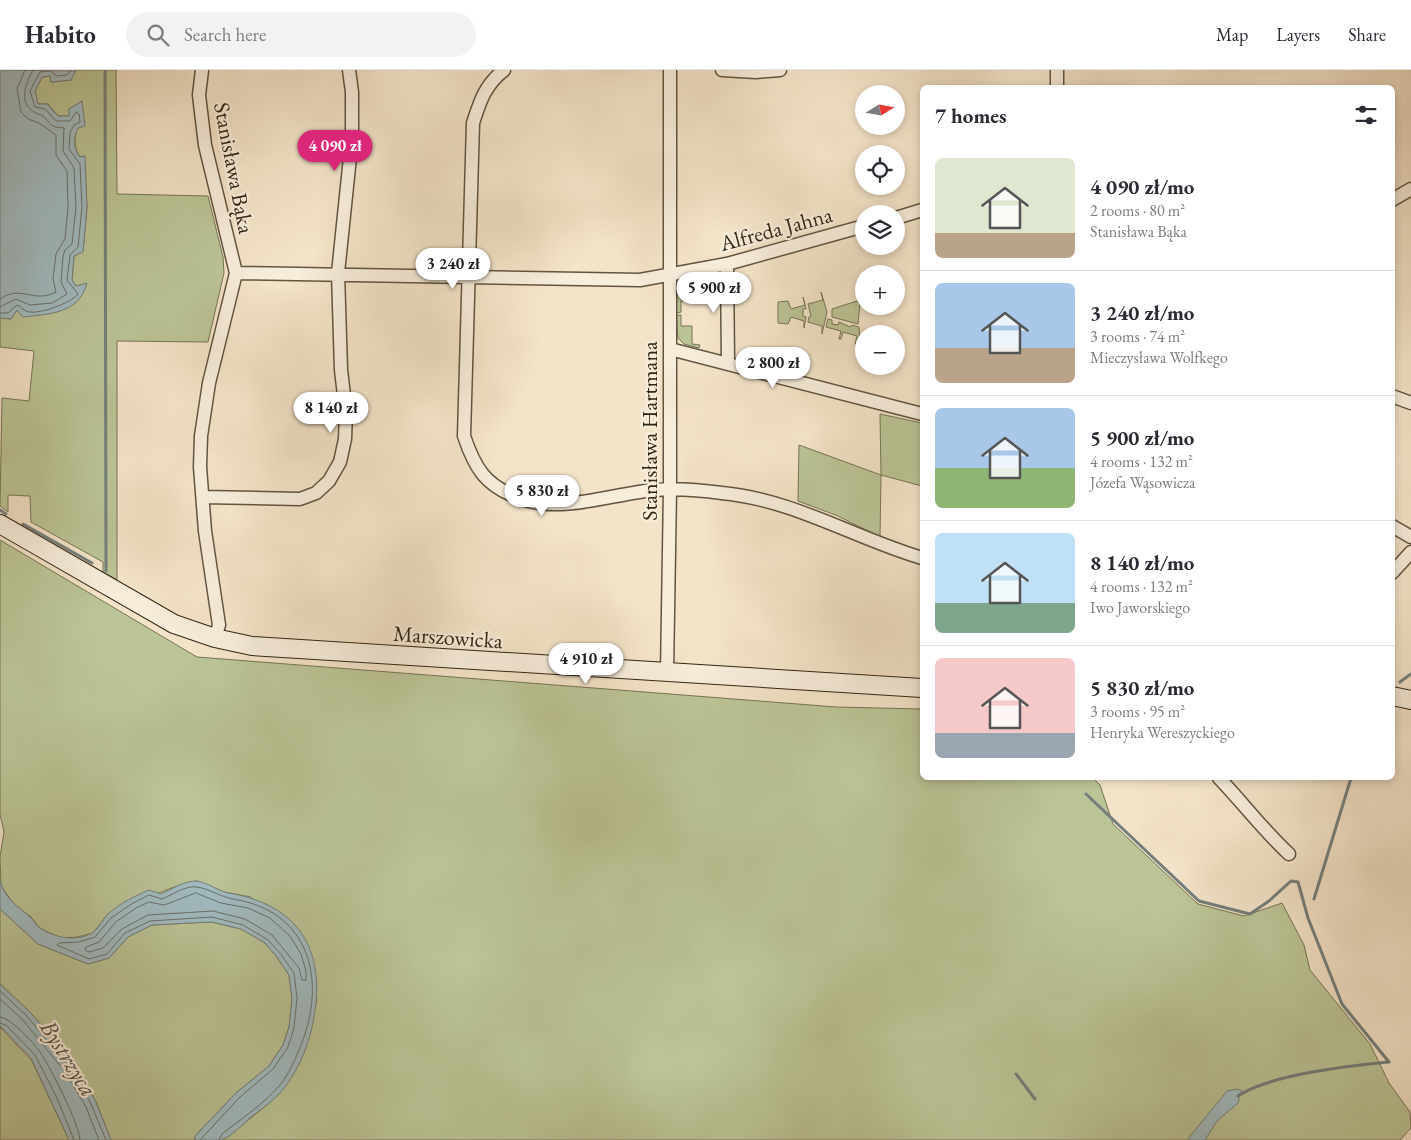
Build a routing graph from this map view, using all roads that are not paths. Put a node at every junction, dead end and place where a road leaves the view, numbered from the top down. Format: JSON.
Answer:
{"nodes":[{"id":1,"x":202,"y":70,"type":"edge"},
{"id":2,"x":349,"y":70,"type":"edge"},
{"id":3,"x":504,"y":70,"type":"edge"},
{"id":4,"x":670,"y":70,"type":"edge"},
{"id":5,"x":722,"y":70,"type":"edge"},
{"id":6,"x":780,"y":70,"type":"edge"},
{"id":7,"x":1057,"y":70,"type":"edge"},
{"id":8,"x":1058,"y":85,"type":"edge"},
{"id":9,"x":1411,"y":190,"type":"edge"},
{"id":10,"x":1395,"y":198,"type":"edge"},
{"id":11,"x":920,"y":211,"type":"edge"},
{"id":12,"x":905,"y":215,"type":"edge"},
{"id":13,"x":855,"y":228,"type":"edge"},
{"id":14,"x":727,"y":264,"type":"junction"},
{"id":15,"x":236,"y":273,"type":"junction"},
{"id":16,"x":338,"y":273,"type":"junction"},
{"id":17,"x":668,"y":276,"type":"junction"},
{"id":18,"x":469,"y":277,"type":"junction"},
{"id":19,"x":670,"y":349,"type":"junction"},
{"id":20,"x":728,"y":363,"type":"junction"},
{"id":21,"x":1395,"y":397,"type":"edge"},
{"id":22,"x":1411,"y":403,"type":"edge"},
{"id":23,"x":920,"y":413,"type":"edge"},
{"id":24,"x":670,"y":490,"type":"junction"},
{"id":25,"x":203,"y":497,"type":"junction"},
{"id":26,"x":0,"y":524,"type":"edge"},
{"id":27,"x":1395,"y":528,"type":"edge"},
{"id":28,"x":1411,"y":537,"type":"edge"},
{"id":29,"x":1411,"y":552,"type":"edge"},
{"id":30,"x":920,"y":557,"type":"edge"},
{"id":31,"x":1395,"y":570,"type":"edge"},
{"id":32,"x":215,"y":638,"type":"junction"},
{"id":33,"x":667,"y":673,"type":"junction"},
{"id":34,"x":920,"y":688,"type":"edge"},
{"id":35,"x":1395,"y":697,"type":"edge"},
{"id":36,"x":1411,"y":700,"type":"edge"},
{"id":37,"x":1220,"y":780,"type":"edge"},
{"id":38,"x":1288,"y":854,"type":"dead end"}],
"edges":[{"from":1,"to":15,"type":"street","name":"Stanisława Bąka"},
{"from":2,"to":16,"type":"street"},
{"from":3,"to":18,"type":"street"},
{"from":4,"to":17,"type":"street","name":"Stanisława Hartmana"},
{"from":5,"to":6,"type":"street"},
{"from":7,"to":8,"type":"street"},
{"from":9,"to":10,"type":"street"},
{"from":11,"to":12,"type":"street"},
{"from":13,"to":14,"type":"street","name":"Alfreda Jahna"},
{"from":14,"to":17,"type":"street","name":"Alfreda Jahna"},
{"from":14,"to":20,"type":"street"},
{"from":15,"to":16,"type":"street","name":"Alfreda Jahna"},
{"from":15,"to":25,"type":"street"},
{"from":16,"to":18,"type":"street","name":"Alfreda Jahna"},
{"from":16,"to":25,"type":"street"},
{"from":17,"to":18,"type":"street","name":"Alfreda Jahna"},
{"from":17,"to":19,"type":"street","name":"Stanisława Hartmana"},
{"from":18,"to":24,"type":"street"},
{"from":19,"to":20,"type":"street"},
{"from":19,"to":24,"type":"street","name":"Stanisława Hartmana"},
{"from":20,"to":23,"type":"street"},
{"from":21,"to":22,"type":"street"},
{"from":24,"to":30,"type":"street"},
{"from":24,"to":33,"type":"street","name":"Stanisława Hartmana"},
{"from":25,"to":32,"type":"street"},
{"from":26,"to":32,"type":"street","name":"Marszowicka"},
{"from":27,"to":28,"type":"street"},
{"from":29,"to":31,"type":"street"},
{"from":32,"to":33,"type":"street","name":"Marszowicka"},
{"from":33,"to":34,"type":"street","name":"Marszowicka"},
{"from":35,"to":36,"type":"street"},
{"from":37,"to":38,"type":"street"}]}
